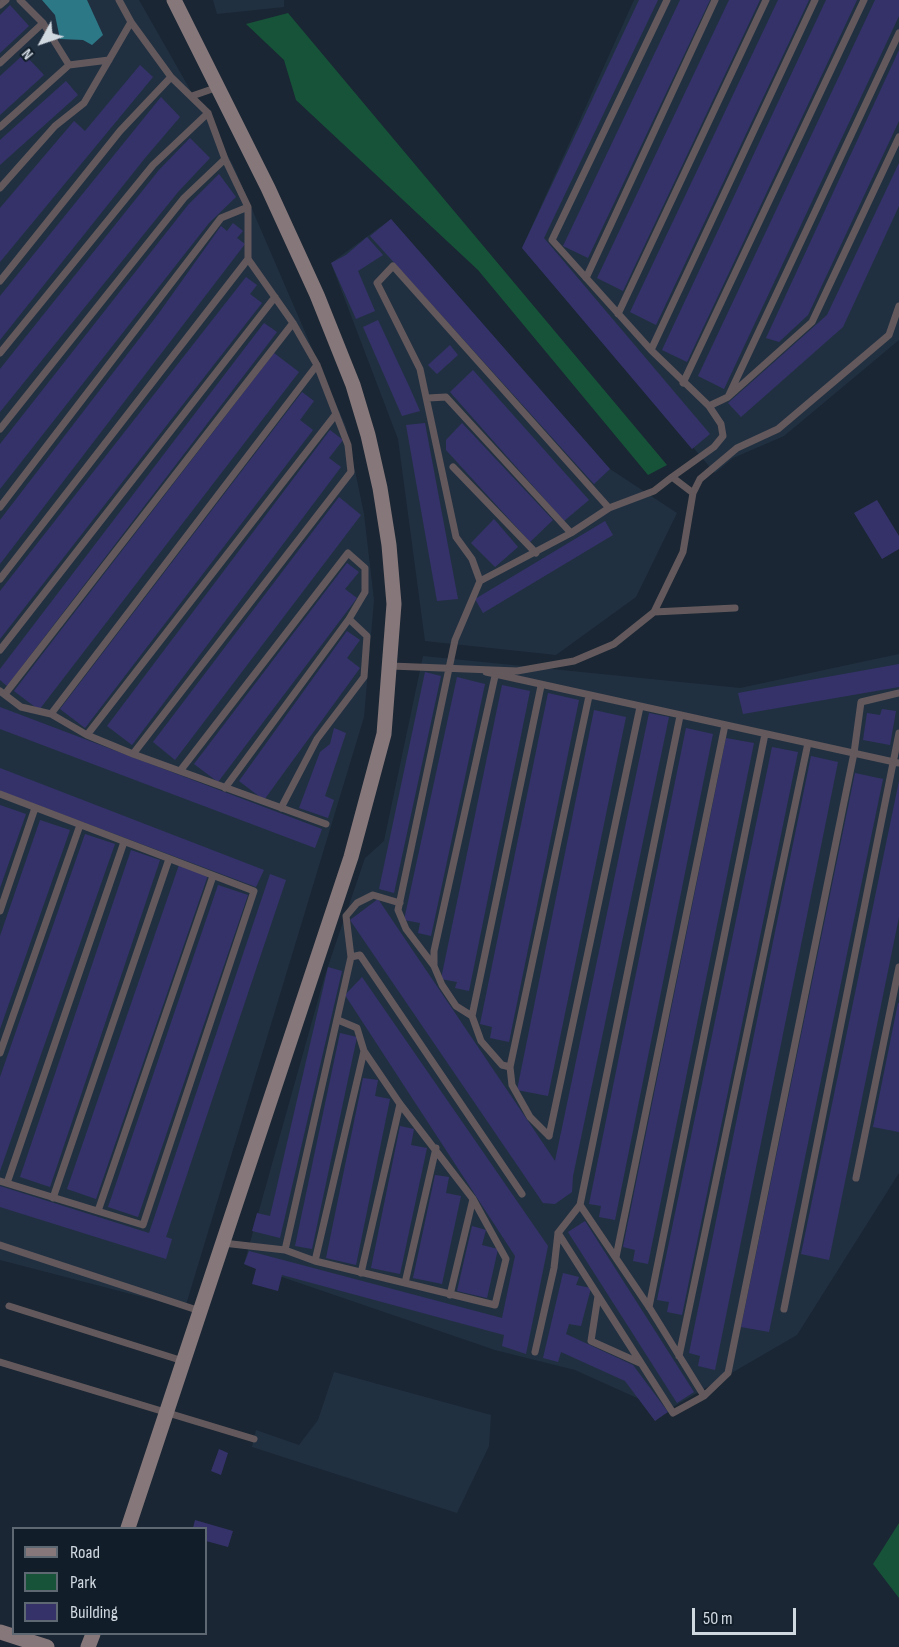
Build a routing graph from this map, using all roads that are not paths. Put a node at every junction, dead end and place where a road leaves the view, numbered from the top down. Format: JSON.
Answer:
{"nodes":[{"id":1,"x":6,"y":0,"type":"edge"},
{"id":2,"x":20,"y":0,"type":"edge"},
{"id":3,"x":119,"y":0,"type":"edge"},
{"id":4,"x":174,"y":0,"type":"edge"},
{"id":5,"x":668,"y":0,"type":"edge"},
{"id":6,"x":715,"y":0,"type":"edge"},
{"id":7,"x":766,"y":0,"type":"edge"},
{"id":8,"x":815,"y":0,"type":"edge"},
{"id":9,"x":864,"y":0,"type":"edge"},
{"id":10,"x":0,"y":5,"type":"edge"},
{"id":11,"x":131,"y":22,"type":"junction"},
{"id":12,"x":43,"y":23,"type":"junction"},
{"id":13,"x":899,"y":33,"type":"edge"},
{"id":14,"x":109,"y":60,"type":"junction"},
{"id":15,"x":0,"y":63,"type":"edge"},
{"id":16,"x":69,"y":65,"type":"junction"},
{"id":17,"x":171,"y":77,"type":"junction"},
{"id":18,"x":219,"y":86,"type":"junction"},
{"id":19,"x":192,"y":96,"type":"junction"},
{"id":20,"x":208,"y":113,"type":"junction"},
{"id":21,"x":0,"y":127,"type":"edge"},
{"id":22,"x":899,"y":137,"type":"edge"},
{"id":23,"x":225,"y":159,"type":"junction"},
{"id":24,"x":0,"y":188,"type":"edge"},
{"id":25,"x":248,"y":207,"type":"junction"},
{"id":26,"x":248,"y":259,"type":"junction"},
{"id":27,"x":586,"y":278,"type":"junction"},
{"id":28,"x":0,"y":281,"type":"edge"},
{"id":29,"x":275,"y":297,"type":"junction"},
{"id":30,"x":899,"y":306,"type":"edge"},
{"id":31,"x":618,"y":314,"type":"junction"},
{"id":32,"x":293,"y":323,"type":"junction"},
{"id":33,"x":651,"y":350,"type":"junction"},
{"id":34,"x":0,"y":353,"type":"edge"},
{"id":35,"x":317,"y":365,"type":"junction"},
{"id":36,"x":683,"y":383,"type":"junction"},
{"id":37,"x":728,"y":397,"type":"junction"},
{"id":38,"x":428,"y":398,"type":"junction"},
{"id":39,"x":709,"y":406,"type":"junction"},
{"id":40,"x":336,"y":414,"type":"junction"},
{"id":41,"x":0,"y":429,"type":"edge"},
{"id":42,"x":453,"y":466,"type":"dead end"},
{"id":43,"x":672,"y":477,"type":"junction"},
{"id":44,"x":693,"y":493,"type":"junction"},
{"id":45,"x":0,"y":507,"type":"edge"},
{"id":46,"x":609,"y":508,"type":"junction"},
{"id":47,"x":571,"y":533,"type":"junction"},
{"id":48,"x":536,"y":553,"type":"junction"},
{"id":49,"x":0,"y":579,"type":"edge"},
{"id":50,"x":480,"y":581,"type":"junction"},
{"id":51,"x":735,"y":608,"type":"dead end"},
{"id":52,"x":654,"y":612,"type":"junction"},
{"id":53,"x":349,"y":619,"type":"junction"},
{"id":54,"x":0,"y":650,"type":"edge"},
{"id":55,"x":391,"y":666,"type":"junction"},
{"id":56,"x":449,"y":667,"type":"junction"},
{"id":57,"x":478,"y":669,"type":"junction"},
{"id":58,"x":495,"y":676,"type":"junction"},
{"id":59,"x":541,"y":686,"type":"junction"},
{"id":60,"x":2,"y":693,"type":"edge"},
{"id":61,"x":899,"y":693,"type":"edge"},
{"id":62,"x":589,"y":696,"type":"junction"},
{"id":63,"x":640,"y":707,"type":"junction"},
{"id":64,"x":51,"y":714,"type":"junction"},
{"id":65,"x":680,"y":716,"type":"junction"},
{"id":66,"x":725,"y":725,"type":"junction"},
{"id":67,"x":899,"y":733,"type":"edge"},
{"id":68,"x":765,"y":734,"type":"junction"},
{"id":69,"x":87,"y":735,"type":"junction"},
{"id":70,"x":808,"y":743,"type":"junction"},
{"id":71,"x":854,"y":753,"type":"junction"},
{"id":72,"x":134,"y":754,"type":"junction"},
{"id":73,"x":897,"y":762,"type":"edge"},
{"id":74,"x":180,"y":771,"type":"junction"},
{"id":75,"x":225,"y":788,"type":"junction"},
{"id":76,"x":0,"y":794,"type":"edge"},
{"id":77,"x":35,"y":807,"type":"junction"},
{"id":78,"x":281,"y":808,"type":"junction"},
{"id":79,"x":326,"y":824,"type":"dead end"},
{"id":80,"x":80,"y":825,"type":"junction"},
{"id":81,"x":124,"y":842,"type":"junction"},
{"id":82,"x":169,"y":859,"type":"junction"},
{"id":83,"x":213,"y":876,"type":"junction"},
{"id":84,"x":400,"y":903,"type":"junction"},
{"id":85,"x":0,"y":911,"type":"edge"},
{"id":86,"x":351,"y":957,"type":"junction"},
{"id":87,"x":434,"y":966,"type":"junction"},
{"id":88,"x":899,"y":967,"type":"edge"},
{"id":89,"x":472,"y":1016,"type":"junction"},
{"id":90,"x":338,"y":1020,"type":"junction"},
{"id":91,"x":364,"y":1051,"type":"junction"},
{"id":92,"x":0,"y":1053,"type":"edge"},
{"id":93,"x":510,"y":1067,"type":"junction"},
{"id":94,"x":400,"y":1104,"type":"junction"},
{"id":95,"x":436,"y":1148,"type":"junction"},
{"id":96,"x":856,"y":1178,"type":"dead end"},
{"id":97,"x":3,"y":1182,"type":"edge"},
{"id":98,"x":522,"y":1194,"type":"dead end"},
{"id":99,"x":53,"y":1198,"type":"junction"},
{"id":100,"x":473,"y":1199,"type":"junction"},
{"id":101,"x":580,"y":1205,"type":"junction"},
{"id":102,"x":98,"y":1211,"type":"junction"},
{"id":103,"x":558,"y":1233,"type":"junction"},
{"id":104,"x":223,"y":1243,"type":"junction"},
{"id":105,"x":0,"y":1245,"type":"edge"},
{"id":106,"x":285,"y":1250,"type":"junction"},
{"id":107,"x":616,"y":1257,"type":"junction"},
{"id":108,"x":315,"y":1261,"type":"junction"},
{"id":109,"x":361,"y":1273,"type":"junction"},
{"id":110,"x":405,"y":1283,"type":"junction"},
{"id":111,"x":450,"y":1295,"type":"junction"},
{"id":112,"x":598,"y":1295,"type":"junction"},
{"id":113,"x":9,"y":1306,"type":"dead end"},
{"id":114,"x":649,"y":1307,"type":"junction"},
{"id":115,"x":784,"y":1309,"type":"dead end"},
{"id":116,"x":200,"y":1311,"type":"junction"},
{"id":117,"x":535,"y":1352,"type":"dead end"},
{"id":118,"x":680,"y":1356,"type":"junction"},
{"id":119,"x":183,"y":1361,"type":"junction"},
{"id":120,"x":0,"y":1362,"type":"edge"},
{"id":121,"x":640,"y":1363,"type":"junction"},
{"id":122,"x":704,"y":1396,"type":"junction"},
{"id":123,"x":167,"y":1411,"type":"junction"},
{"id":124,"x":254,"y":1439,"type":"dead end"},
{"id":125,"x":128,"y":1527,"type":"edge"},
{"id":126,"x":0,"y":1632,"type":"edge"},
{"id":127,"x":47,"y":1647,"type":"edge"}],
"edges":[{"from":1,"to":10,"type":"lane"},
{"from":2,"to":12,"type":"lane"},
{"from":3,"to":11,"type":"lane"},
{"from":4,"to":18,"type":"main road"},
{"from":5,"to":27,"type":"lane"},
{"from":6,"to":27,"type":"lane"},
{"from":7,"to":31,"type":"lane"},
{"from":8,"to":33,"type":"lane"},
{"from":9,"to":36,"type":"lane"},
{"from":11,"to":14,"type":"lane"},
{"from":11,"to":17,"type":"lane"},
{"from":12,"to":15,"type":"lane"},
{"from":12,"to":16,"type":"lane"},
{"from":13,"to":37,"type":"lane"},
{"from":14,"to":16,"type":"lane"},
{"from":14,"to":24,"type":"lane"},
{"from":16,"to":21,"type":"lane"},
{"from":17,"to":19,"type":"lane"},
{"from":17,"to":28,"type":"lane"},
{"from":18,"to":19,"type":"lane"},
{"from":18,"to":55,"type":"main road"},
{"from":19,"to":20,"type":"lane"},
{"from":20,"to":23,"type":"lane"},
{"from":20,"to":34,"type":"lane"},
{"from":22,"to":37,"type":"lane"},
{"from":23,"to":25,"type":"lane"},
{"from":23,"to":41,"type":"lane"},
{"from":25,"to":26,"type":"lane"},
{"from":25,"to":45,"type":"lane"},
{"from":26,"to":29,"type":"lane"},
{"from":26,"to":49,"type":"lane"},
{"from":27,"to":31,"type":"lane"},
{"from":29,"to":32,"type":"lane"},
{"from":29,"to":54,"type":"lane"},
{"from":30,"to":44,"type":"lane"},
{"from":31,"to":33,"type":"lane"},
{"from":32,"to":35,"type":"lane"},
{"from":32,"to":60,"type":"lane"},
{"from":33,"to":36,"type":"lane"},
{"from":35,"to":40,"type":"lane"},
{"from":35,"to":64,"type":"lane"},
{"from":36,"to":39,"type":"lane"},
{"from":37,"to":39,"type":"lane"},
{"from":38,"to":46,"type":"lane"},
{"from":38,"to":47,"type":"lane"},
{"from":38,"to":50,"type":"lane"},
{"from":39,"to":43,"type":"lane"},
{"from":40,"to":69,"type":"lane"},
{"from":40,"to":72,"type":"lane"},
{"from":42,"to":48,"type":"lane"},
{"from":43,"to":44,"type":"lane"},
{"from":43,"to":46,"type":"lane"},
{"from":44,"to":52,"type":"lane"},
{"from":46,"to":47,"type":"lane"},
{"from":47,"to":48,"type":"lane"},
{"from":48,"to":50,"type":"lane"},
{"from":50,"to":56,"type":"lane"},
{"from":51,"to":52,"type":"lane"},
{"from":52,"to":57,"type":"lane"},
{"from":53,"to":74,"type":"lane"},
{"from":53,"to":75,"type":"lane"},
{"from":53,"to":78,"type":"lane"},
{"from":55,"to":56,"type":"lane"},
{"from":55,"to":104,"type":"main road"},
{"from":56,"to":57,"type":"lane"},
{"from":56,"to":84,"type":"lane"},
{"from":57,"to":58,"type":"lane"},
{"from":58,"to":59,"type":"lane"},
{"from":58,"to":87,"type":"lane"},
{"from":59,"to":62,"type":"lane"},
{"from":59,"to":89,"type":"lane"},
{"from":60,"to":64,"type":"lane"},
{"from":61,"to":71,"type":"lane"},
{"from":62,"to":63,"type":"lane"},
{"from":62,"to":93,"type":"lane"},
{"from":63,"to":65,"type":"lane"},
{"from":63,"to":93,"type":"lane"},
{"from":64,"to":69,"type":"lane"},
{"from":65,"to":66,"type":"lane"},
{"from":65,"to":101,"type":"lane"},
{"from":66,"to":68,"type":"lane"},
{"from":66,"to":107,"type":"lane"},
{"from":67,"to":73,"type":"lane"},
{"from":68,"to":70,"type":"lane"},
{"from":68,"to":114,"type":"lane"},
{"from":69,"to":72,"type":"lane"},
{"from":70,"to":71,"type":"lane"},
{"from":70,"to":118,"type":"lane"},
{"from":71,"to":73,"type":"lane"},
{"from":71,"to":122,"type":"lane"},
{"from":72,"to":74,"type":"lane"},
{"from":73,"to":115,"type":"lane"},
{"from":74,"to":75,"type":"lane"},
{"from":75,"to":78,"type":"lane"},
{"from":76,"to":77,"type":"lane"},
{"from":77,"to":80,"type":"lane"},
{"from":77,"to":85,"type":"lane"},
{"from":78,"to":79,"type":"lane"},
{"from":80,"to":81,"type":"lane"},
{"from":80,"to":92,"type":"lane"},
{"from":81,"to":82,"type":"lane"},
{"from":81,"to":97,"type":"lane"},
{"from":82,"to":83,"type":"lane"},
{"from":82,"to":99,"type":"lane"},
{"from":83,"to":102,"type":"lane"},
{"from":83,"to":102,"type":"lane"},
{"from":84,"to":86,"type":"lane"},
{"from":84,"to":87,"type":"lane"},
{"from":86,"to":90,"type":"lane"},
{"from":86,"to":98,"type":"lane"},
{"from":87,"to":89,"type":"lane"},
{"from":88,"to":96,"type":"lane"},
{"from":89,"to":93,"type":"lane"},
{"from":90,"to":91,"type":"lane"},
{"from":90,"to":106,"type":"lane"},
{"from":91,"to":94,"type":"lane"},
{"from":91,"to":108,"type":"lane"},
{"from":94,"to":95,"type":"lane"},
{"from":94,"to":109,"type":"lane"},
{"from":95,"to":100,"type":"lane"},
{"from":95,"to":110,"type":"lane"},
{"from":97,"to":99,"type":"lane"},
{"from":99,"to":102,"type":"lane"},
{"from":100,"to":111,"type":"lane"},
{"from":100,"to":111,"type":"lane"},
{"from":101,"to":103,"type":"lane"},
{"from":101,"to":107,"type":"lane"},
{"from":103,"to":112,"type":"lane"},
{"from":103,"to":117,"type":"lane"},
{"from":104,"to":106,"type":"lane"},
{"from":104,"to":116,"type":"main road"},
{"from":105,"to":116,"type":"lane"},
{"from":106,"to":108,"type":"lane"},
{"from":107,"to":114,"type":"lane"},
{"from":108,"to":109,"type":"lane"},
{"from":109,"to":110,"type":"lane"},
{"from":110,"to":111,"type":"lane"},
{"from":112,"to":121,"type":"lane"},
{"from":112,"to":121,"type":"lane"},
{"from":113,"to":119,"type":"lane"},
{"from":114,"to":118,"type":"lane"},
{"from":116,"to":119,"type":"main road"},
{"from":118,"to":122,"type":"lane"},
{"from":119,"to":123,"type":"main road"},
{"from":120,"to":123,"type":"lane"},
{"from":121,"to":122,"type":"lane"},
{"from":123,"to":124,"type":"lane"},
{"from":123,"to":125,"type":"main road"},
{"from":126,"to":127,"type":"main road"}]}
